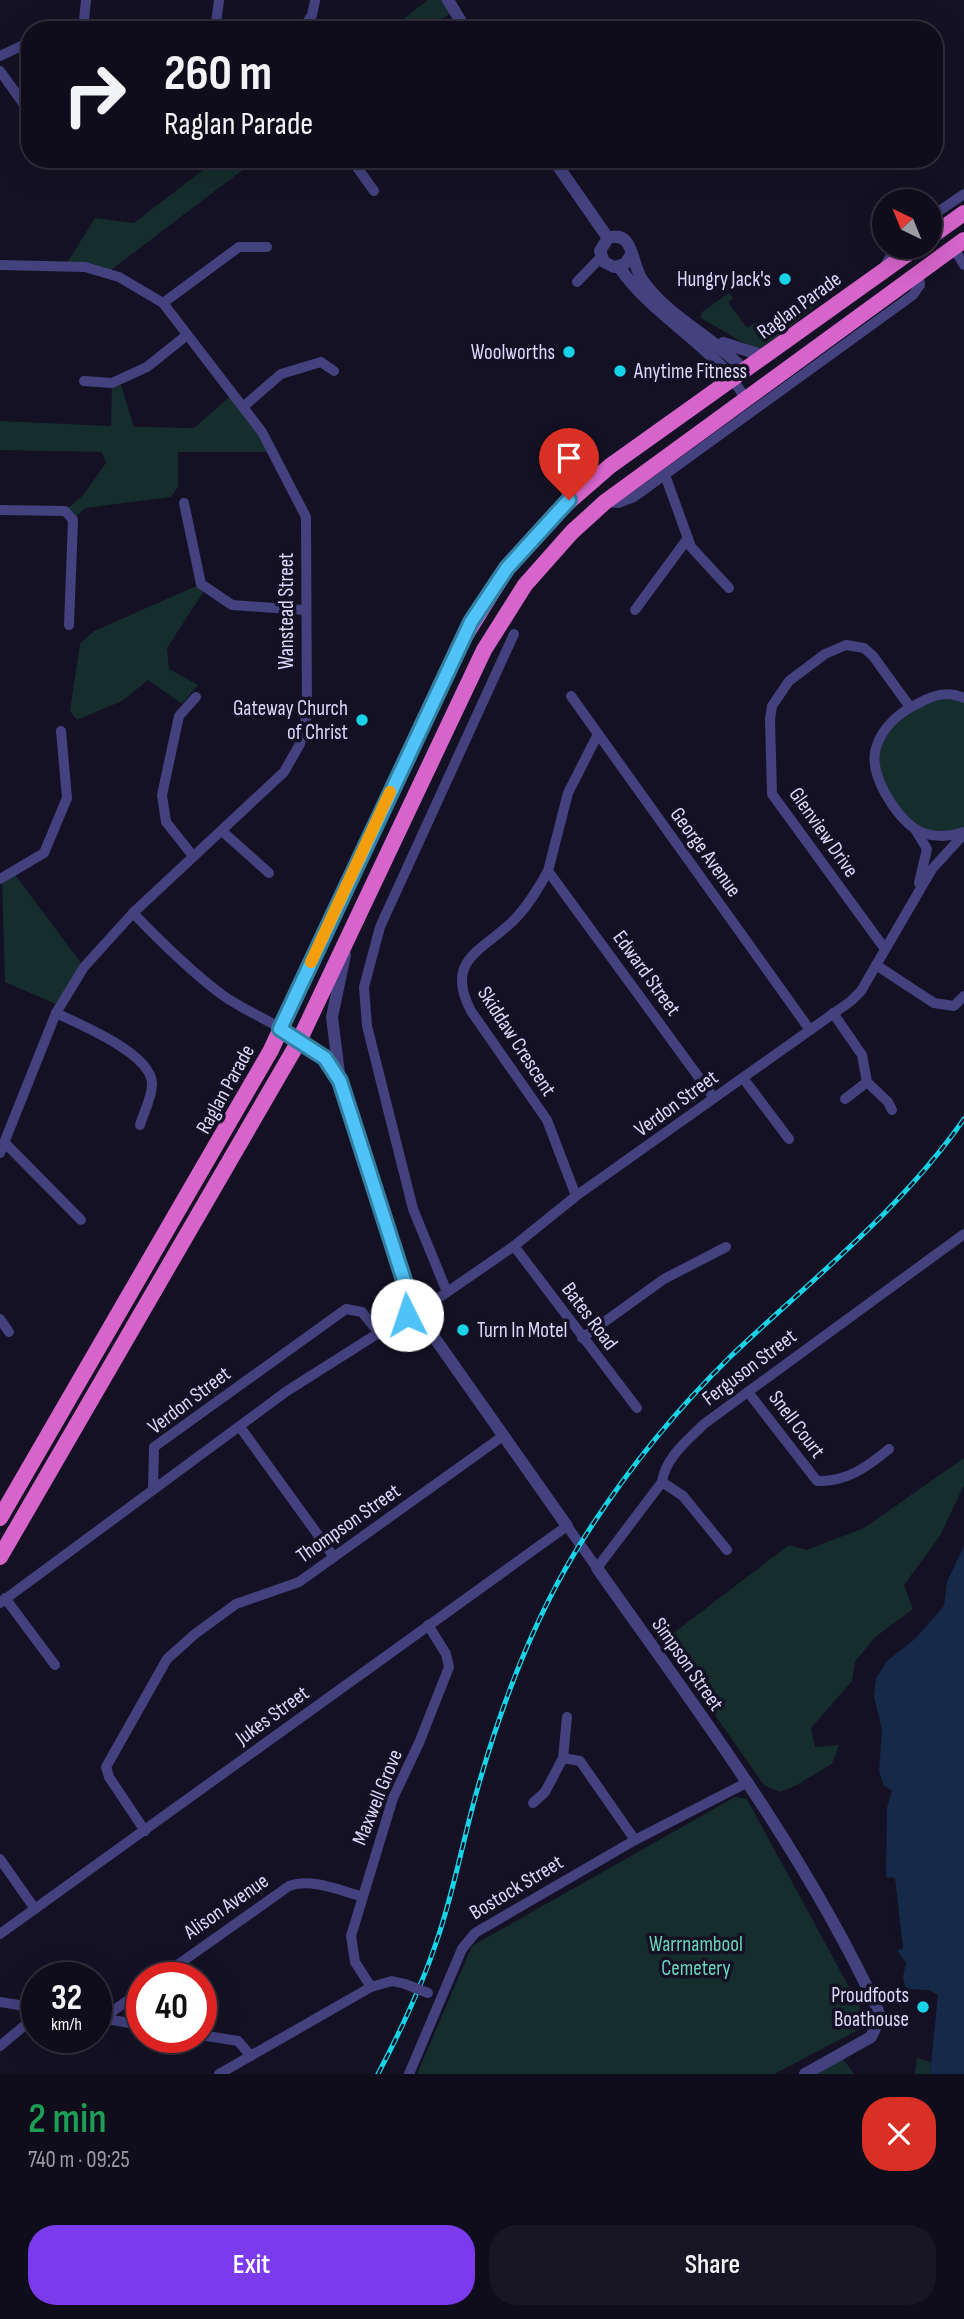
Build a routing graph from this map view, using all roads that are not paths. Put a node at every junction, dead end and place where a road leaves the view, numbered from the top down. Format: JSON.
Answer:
{"nodes":[{"id":1,"x":86,"y":0,"type":"edge"},
{"id":2,"x":219,"y":0,"type":"edge"},
{"id":3,"x":448,"y":0,"type":"edge"},
{"id":4,"x":315,"y":1,"type":"edge"},
{"id":5,"x":84,"y":21,"type":"edge"},
{"id":6,"x":216,"y":21,"type":"edge"},
{"id":7,"x":308,"y":21,"type":"edge"},
{"id":8,"x":461,"y":21,"type":"edge"},
{"id":9,"x":21,"y":46,"type":"edge"},
{"id":10,"x":0,"y":56,"type":"edge"},
{"id":11,"x":0,"y":71,"type":"edge"},
{"id":12,"x":21,"y":100,"type":"edge"},
{"id":13,"x":357,"y":168,"type":"edge"},
{"id":14,"x":559,"y":168,"type":"edge"},
{"id":15,"x":374,"y":191,"type":"dead end"},
{"id":16,"x":964,"y":194,"type":"edge"},
{"id":17,"x":942,"y":209,"type":"edge"},
{"id":18,"x":964,"y":213,"type":"edge"},
{"id":19,"x":942,"y":229,"type":"edge"},
{"id":20,"x":608,"y":238,"type":"junction"},
{"id":21,"x":958,"y":244,"type":"edge"},
{"id":22,"x":267,"y":247,"type":"dead end"},
{"id":23,"x":632,"y":253,"type":"junction"},
{"id":24,"x":889,"y":259,"type":"edge"},
{"id":25,"x":900,"y":259,"type":"edge"},
{"id":26,"x":610,"y":263,"type":"junction"},
{"id":27,"x":0,"y":265,"type":"edge"},
{"id":28,"x":964,"y":265,"type":"edge"},
{"id":29,"x":881,"y":272,"type":"junction"},
{"id":30,"x":918,"y":272,"type":"junction"},
{"id":31,"x":577,"y":282,"type":"dead end"},
{"id":32,"x":163,"y":303,"type":"junction"},
{"id":33,"x":187,"y":335,"type":"junction"},
{"id":34,"x":712,"y":339,"type":"junction"},
{"id":35,"x":765,"y":356,"type":"junction"},
{"id":36,"x":334,"y":371,"type":"dead end"},
{"id":37,"x":738,"y":375,"type":"junction"},
{"id":38,"x":85,"y":381,"type":"dead end"},
{"id":39,"x":751,"y":393,"type":"junction"},
{"id":40,"x":243,"y":407,"type":"junction"},
{"id":41,"x":665,"y":475,"type":"junction"},
{"id":42,"x":605,"y":502,"type":"junction"},
{"id":43,"x":184,"y":503,"type":"dead end"},
{"id":44,"x":0,"y":510,"type":"edge"},
{"id":45,"x":688,"y":538,"type":"junction"},
{"id":46,"x":729,"y":588,"type":"dead end"},
{"id":47,"x":305,"y":610,"type":"junction"},
{"id":48,"x":635,"y":610,"type":"dead end"},
{"id":49,"x":69,"y":625,"type":"dead end"},
{"id":50,"x":514,"y":634,"type":"dead end"},
{"id":51,"x":964,"y":691,"type":"edge"},
{"id":52,"x":950,"y":694,"type":"junction"},
{"id":53,"x":571,"y":696,"type":"dead end"},
{"id":54,"x":196,"y":697,"type":"dead end"},
{"id":55,"x":964,"y":698,"type":"edge"},
{"id":56,"x":910,"y":707,"type":"junction"},
{"id":57,"x":424,"y":719,"type":"junction"},
{"id":58,"x":447,"y":728,"type":"junction"},
{"id":59,"x":61,"y":731,"type":"dead end"},
{"id":60,"x":598,"y":734,"type":"junction"},
{"id":61,"x":465,"y":737,"type":"junction"},
{"id":62,"x":915,"y":829,"type":"junction"},
{"id":63,"x":222,"y":831,"type":"junction"},
{"id":64,"x":964,"y":833,"type":"edge"},
{"id":65,"x":194,"y":856,"type":"junction"},
{"id":66,"x":548,"y":872,"type":"junction"},
{"id":67,"x":269,"y":873,"type":"dead end"},
{"id":68,"x":0,"y":879,"type":"edge"},
{"id":69,"x":913,"y":900,"type":"junction"},
{"id":70,"x":365,"y":906,"type":"junction"},
{"id":71,"x":133,"y":913,"type":"junction"},
{"id":72,"x":885,"y":949,"type":"junction"},
{"id":73,"x":876,"y":965,"type":"junction"},
{"id":74,"x":964,"y":996,"type":"edge"},
{"id":75,"x":56,"y":1013,"type":"junction"},
{"id":76,"x":833,"y":1013,"type":"junction"},
{"id":77,"x":280,"y":1029,"type":"junction"},
{"id":78,"x":810,"y":1030,"type":"junction"},
{"id":79,"x":299,"y":1041,"type":"junction"},
{"id":80,"x":743,"y":1078,"type":"junction"},
{"id":81,"x":340,"y":1081,"type":"junction"},
{"id":82,"x":867,"y":1082,"type":"junction"},
{"id":83,"x":714,"y":1098,"type":"junction"},
{"id":84,"x":845,"y":1099,"type":"dead end"},
{"id":85,"x":892,"y":1110,"type":"dead end"},
{"id":86,"x":140,"y":1125,"type":"dead end"},
{"id":87,"x":789,"y":1139,"type":"dead end"},
{"id":88,"x":3,"y":1149,"type":"edge"},
{"id":89,"x":576,"y":1196,"type":"junction"},
{"id":90,"x":81,"y":1220,"type":"dead end"},
{"id":91,"x":964,"y":1234,"type":"edge"},
{"id":92,"x":514,"y":1246,"type":"junction"},
{"id":93,"x":726,"y":1247,"type":"dead end"},
{"id":94,"x":447,"y":1292,"type":"junction"},
{"id":95,"x":411,"y":1302,"type":"junction"},
{"id":96,"x":427,"y":1306,"type":"junction"},
{"id":97,"x":407,"y":1315,"type":"junction"},
{"id":98,"x":0,"y":1319,"type":"edge"},
{"id":99,"x":422,"y":1320,"type":"junction"},
{"id":100,"x":9,"y":1332,"type":"dead end"},
{"id":101,"x":378,"y":1332,"type":"junction"},
{"id":102,"x":582,"y":1338,"type":"junction"},
{"id":103,"x":748,"y":1392,"type":"junction"},
{"id":104,"x":637,"y":1408,"type":"dead end"},
{"id":105,"x":240,"y":1427,"type":"junction"},
{"id":106,"x":503,"y":1436,"type":"junction"},
{"id":107,"x":889,"y":1449,"type":"dead end"},
{"id":108,"x":662,"y":1482,"type":"junction"},
{"id":109,"x":153,"y":1489,"type":"junction"},
{"id":110,"x":0,"y":1518,"type":"edge"},
{"id":111,"x":567,"y":1526,"type":"junction"},
{"id":112,"x":727,"y":1550,"type":"dead end"},
{"id":113,"x":0,"y":1557,"type":"edge"},
{"id":114,"x":334,"y":1557,"type":"junction"},
{"id":115,"x":597,"y":1567,"type":"junction"},
{"id":116,"x":3,"y":1601,"type":"edge"},
{"id":117,"x":428,"y":1625,"type":"junction"},
{"id":118,"x":55,"y":1665,"type":"dead end"},
{"id":119,"x":567,"y":1717,"type":"dead end"},
{"id":120,"x":563,"y":1758,"type":"junction"},
{"id":121,"x":748,"y":1782,"type":"junction"},
{"id":122,"x":533,"y":1803,"type":"dead end"},
{"id":123,"x":145,"y":1831,"type":"junction"},
{"id":124,"x":635,"y":1840,"type":"junction"},
{"id":125,"x":0,"y":1859,"type":"edge"},
{"id":126,"x":361,"y":1896,"type":"junction"},
{"id":127,"x":35,"y":1909,"type":"junction"},
{"id":128,"x":0,"y":1934,"type":"edge"},
{"id":129,"x":182,"y":1962,"type":"edge"},
{"id":130,"x":371,"y":1987,"type":"junction"},
{"id":131,"x":440,"y":1997,"type":"junction"},
{"id":132,"x":0,"y":2002,"type":"edge"},
{"id":133,"x":21,"y":2005,"type":"edge"},
{"id":134,"x":21,"y":2028,"type":"edge"},
{"id":135,"x":217,"y":2038,"type":"edge"},
{"id":136,"x":0,"y":2046,"type":"edge"},
{"id":137,"x":251,"y":2056,"type":"junction"},
{"id":138,"x":219,"y":2074,"type":"edge"},
{"id":139,"x":409,"y":2074,"type":"edge"},
{"id":140,"x":805,"y":2074,"type":"edge"}],
"edges":[{"from":1,"to":5,"type":"street"},
{"from":2,"to":6,"type":"street"},
{"from":3,"to":8,"type":"street"},
{"from":4,"to":7,"type":"street"},
{"from":9,"to":10,"type":"street"},
{"from":11,"to":12,"type":"street"},
{"from":13,"to":15,"type":"street"},
{"from":14,"to":20,"type":"street"},
{"from":16,"to":17,"type":"street"},
{"from":18,"to":19,"type":"highway"},
{"from":20,"to":23,"type":"street"},
{"from":20,"to":26,"type":"street"},
{"from":21,"to":28,"type":"street"},
{"from":21,"to":30,"type":"highway","name":"Raglan Parade"},
{"from":22,"to":32,"type":"street"},
{"from":23,"to":26,"type":"street"},
{"from":23,"to":34,"type":"street"},
{"from":24,"to":29,"type":"street","name":"Raglan Parade"},
{"from":25,"to":29,"type":"highway","name":"Raglan Parade"},
{"from":26,"to":31,"type":"street"},
{"from":26,"to":37,"type":"street"},
{"from":27,"to":32,"type":"street","name":"Wanstead Street"},
{"from":29,"to":35,"type":"highway","name":"Raglan Parade"},
{"from":30,"to":39,"type":"highway","name":"Raglan Parade"},
{"from":30,"to":41,"type":"street","name":"Raglan Parade"},
{"from":32,"to":33,"type":"street","name":"Wanstead Street"},
{"from":33,"to":38,"type":"street"},
{"from":33,"to":40,"type":"street","name":"Wanstead Street"},
{"from":34,"to":35,"type":"street"},
{"from":34,"to":37,"type":"street"},
{"from":35,"to":37,"type":"highway","name":"Raglan Parade"},
{"from":36,"to":40,"type":"street"},
{"from":37,"to":39,"type":"street"},
{"from":37,"to":39,"type":"street"},
{"from":37,"to":57,"type":"highway","name":"Raglan Parade"},
{"from":39,"to":42,"type":"highway","name":"Raglan Parade"},
{"from":40,"to":47,"type":"street","name":"Wanstead Street"},
{"from":41,"to":42,"type":"street","name":"Raglan Parade"},
{"from":41,"to":45,"type":"street"},
{"from":42,"to":58,"type":"highway","name":"Raglan Parade"},
{"from":43,"to":47,"type":"street"},
{"from":44,"to":49,"type":"street"},
{"from":45,"to":46,"type":"street"},
{"from":45,"to":48,"type":"street"},
{"from":47,"to":63,"type":"street","name":"Wanstead Street"},
{"from":50,"to":61,"type":"street"},
{"from":51,"to":52,"type":"street"},
{"from":52,"to":55,"type":"street"},
{"from":52,"to":56,"type":"street"},
{"from":53,"to":60,"type":"street","name":"George Avenue"},
{"from":54,"to":65,"type":"street"},
{"from":56,"to":62,"type":"street"},
{"from":56,"to":72,"type":"street","name":"Glenview Drive"},
{"from":57,"to":58,"type":"highway"},
{"from":57,"to":77,"type":"highway","name":"Raglan Parade"},
{"from":58,"to":61,"type":"street"},
{"from":58,"to":70,"type":"highway","name":"Raglan Parade"},
{"from":59,"to":68,"type":"street"},
{"from":60,"to":66,"type":"street","name":"Skiddaw Crescent"},
{"from":60,"to":78,"type":"street","name":"George Avenue"},
{"from":61,"to":94,"type":"street"},
{"from":62,"to":64,"type":"street"},
{"from":62,"to":69,"type":"street","name":"Verdon Street"},
{"from":63,"to":65,"type":"street","name":"Wanstead Street"},
{"from":63,"to":67,"type":"street"},
{"from":64,"to":69,"type":"street","name":"Verdon Street"},
{"from":65,"to":71,"type":"street","name":"Wanstead Street"},
{"from":66,"to":83,"type":"street","name":"Edward Street"},
{"from":66,"to":89,"type":"street","name":"Skiddaw Crescent"},
{"from":69,"to":72,"type":"street","name":"Verdon Street"},
{"from":70,"to":79,"type":"highway","name":"Raglan Parade"},
{"from":70,"to":81,"type":"street"},
{"from":71,"to":75,"type":"street","name":"Wanstead Street"},
{"from":71,"to":77,"type":"street"},
{"from":72,"to":73,"type":"street","name":"Verdon Street"},
{"from":73,"to":74,"type":"street"},
{"from":73,"to":76,"type":"street","name":"Verdon Street"},
{"from":75,"to":86,"type":"street"},
{"from":75,"to":88,"type":"street","name":"Wanstead Street"},
{"from":76,"to":78,"type":"street","name":"Verdon Street"},
{"from":76,"to":82,"type":"street"},
{"from":77,"to":79,"type":"street"},
{"from":77,"to":110,"type":"highway","name":"Raglan Parade"},
{"from":78,"to":80,"type":"street","name":"Verdon Street"},
{"from":79,"to":81,"type":"street"},
{"from":79,"to":113,"type":"highway","name":"Raglan Parade"},
{"from":80,"to":83,"type":"street","name":"Verdon Street"},
{"from":80,"to":87,"type":"street"},
{"from":81,"to":95,"type":"street"},
{"from":82,"to":84,"type":"street"},
{"from":82,"to":85,"type":"street"},
{"from":83,"to":89,"type":"street","name":"Verdon Street"},
{"from":88,"to":90,"type":"street"},
{"from":89,"to":92,"type":"street","name":"Verdon Street"},
{"from":91,"to":103,"type":"street","name":"Ferguson Street"},
{"from":92,"to":94,"type":"street","name":"Verdon Street"},
{"from":92,"to":102,"type":"street","name":"Bates Road"},
{"from":93,"to":102,"type":"street"},
{"from":94,"to":96,"type":"street","name":"Verdon Street"},
{"from":95,"to":96,"type":"street"},
{"from":95,"to":97,"type":"street"},
{"from":96,"to":99,"type":"street"},
{"from":97,"to":99,"type":"street"},
{"from":97,"to":101,"type":"street"},
{"from":98,"to":100,"type":"street"},
{"from":99,"to":106,"type":"street","name":"Simpson Street"},
{"from":101,"to":105,"type":"street"},
{"from":101,"to":109,"type":"street","name":"Verdon Street"},
{"from":102,"to":104,"type":"street","name":"Bates Road"},
{"from":103,"to":107,"type":"street","name":"Snell Court"},
{"from":103,"to":108,"type":"street","name":"Ferguson Street"},
{"from":105,"to":109,"type":"street"},
{"from":105,"to":114,"type":"street"},
{"from":106,"to":111,"type":"street","name":"Simpson Street"},
{"from":106,"to":114,"type":"street","name":"Thompson Street"},
{"from":108,"to":112,"type":"street"},
{"from":108,"to":115,"type":"street","name":"Ferguson Street"},
{"from":109,"to":116,"type":"street"},
{"from":111,"to":115,"type":"street","name":"Simpson Street"},
{"from":111,"to":117,"type":"street","name":"Jukes Street"},
{"from":114,"to":123,"type":"street","name":"Thompson Street"},
{"from":115,"to":121,"type":"street","name":"Simpson Street"},
{"from":116,"to":118,"type":"street"},
{"from":117,"to":123,"type":"street","name":"Jukes Street"},
{"from":117,"to":126,"type":"street","name":"Maxwell Grove"},
{"from":119,"to":120,"type":"street"},
{"from":120,"to":122,"type":"street"},
{"from":120,"to":124,"type":"street"},
{"from":121,"to":124,"type":"street","name":"Bostock Street"},
{"from":121,"to":140,"type":"street","name":"Simpson Street"},
{"from":123,"to":127,"type":"street","name":"Jukes Street"},
{"from":124,"to":131,"type":"street","name":"Bostock Street"},
{"from":125,"to":127,"type":"street"},
{"from":126,"to":129,"type":"street","name":"Alison Avenue"},
{"from":126,"to":130,"type":"street","name":"Maxwell Grove"},
{"from":127,"to":128,"type":"street","name":"Jukes Street"},
{"from":130,"to":131,"type":"street","bridge":true},
{"from":130,"to":137,"type":"street"},
{"from":131,"to":139,"type":"street","name":"Bostock Street"},
{"from":132,"to":133,"type":"street"},
{"from":134,"to":136,"type":"street"},
{"from":135,"to":137,"type":"street"},
{"from":137,"to":138,"type":"street"}]}
